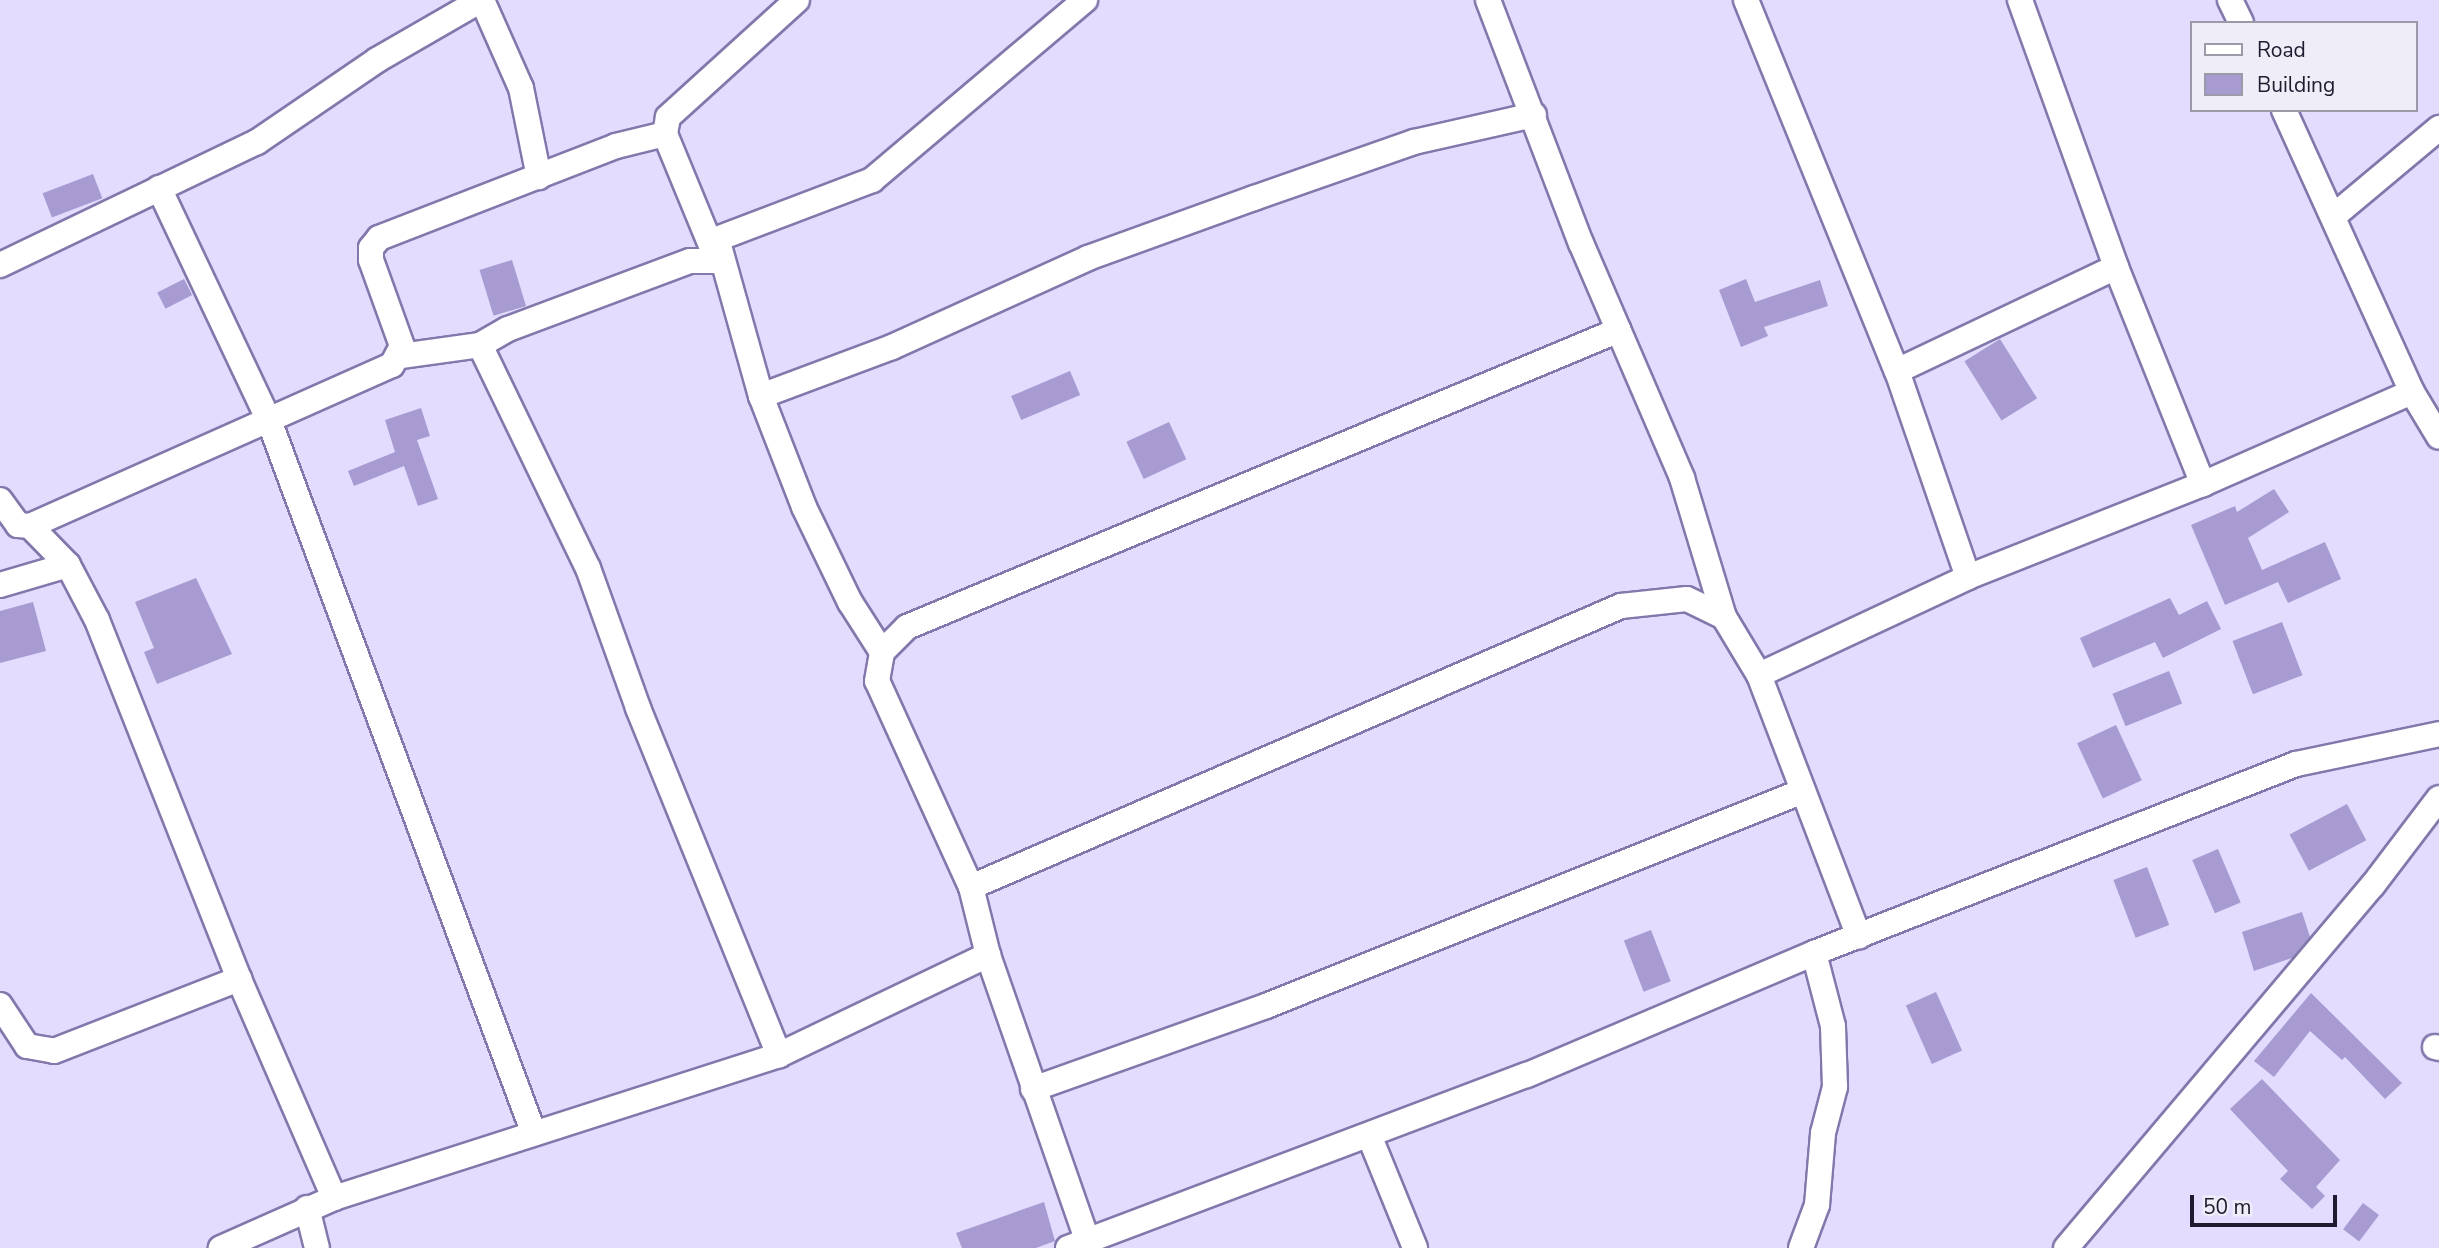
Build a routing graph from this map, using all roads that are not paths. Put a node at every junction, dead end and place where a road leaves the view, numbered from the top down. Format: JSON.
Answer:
{"nodes":[{"id":1,"x":482,"y":0,"type":"edge"},
{"id":2,"x":797,"y":0,"type":"edge"},
{"id":3,"x":1085,"y":0,"type":"edge"},
{"id":4,"x":1489,"y":0,"type":"edge"},
{"id":5,"x":1746,"y":0,"type":"edge"},
{"id":6,"x":2020,"y":0,"type":"edge"},
{"id":7,"x":2230,"y":0,"type":"edge"},
{"id":8,"x":2240,"y":21,"type":"edge"},
{"id":9,"x":2285,"y":112,"type":"edge"},
{"id":10,"x":1534,"y":115,"type":"junction"},
{"id":11,"x":2439,"y":128,"type":"edge"},
{"id":12,"x":665,"y":134,"type":"junction"},
{"id":13,"x":539,"y":177,"type":"junction"},
{"id":14,"x":159,"y":188,"type":"junction"},
{"id":15,"x":2335,"y":215,"type":"junction"},
{"id":16,"x":717,"y":250,"type":"junction"},
{"id":17,"x":0,"y":265,"type":"edge"},
{"id":18,"x":2116,"y":267,"type":"junction"},
{"id":19,"x":1619,"y":330,"type":"junction"},
{"id":20,"x":480,"y":345,"type":"junction"},
{"id":21,"x":401,"y":356,"type":"junction"},
{"id":22,"x":1896,"y":371,"type":"junction"},
{"id":23,"x":2412,"y":391,"type":"junction"},
{"id":24,"x":761,"y":396,"type":"junction"},
{"id":25,"x":270,"y":423,"type":"junction"},
{"id":26,"x":2439,"y":436,"type":"edge"},
{"id":27,"x":2203,"y":484,"type":"junction"},
{"id":28,"x":0,"y":500,"type":"edge"},
{"id":29,"x":30,"y":526,"type":"junction"},
{"id":30,"x":68,"y":565,"type":"junction"},
{"id":31,"x":1968,"y":577,"type":"junction"},
{"id":32,"x":0,"y":585,"type":"edge"},
{"id":33,"x":1724,"y":617,"type":"junction"},
{"id":34,"x":882,"y":652,"type":"junction"},
{"id":35,"x":1759,"y":675,"type":"junction"},
{"id":36,"x":2439,"y":734,"type":"edge"},
{"id":37,"x":1802,"y":791,"type":"junction"},
{"id":38,"x":2439,"y":798,"type":"edge"},
{"id":39,"x":971,"y":887,"type":"junction"},
{"id":40,"x":1859,"y":937,"type":"junction"},
{"id":41,"x":1814,"y":953,"type":"junction"},
{"id":42,"x":988,"y":955,"type":"junction"},
{"id":43,"x":239,"y":979,"type":"junction"},
{"id":44,"x":0,"y":1005,"type":"edge"},
{"id":45,"x":779,"y":1055,"type":"junction"},
{"id":46,"x":1032,"y":1089,"type":"junction"},
{"id":47,"x":534,"y":1134,"type":"junction"},
{"id":48,"x":1368,"y":1135,"type":"junction"},
{"id":49,"x":334,"y":1198,"type":"junction"},
{"id":50,"x":307,"y":1208,"type":"junction"},
{"id":51,"x":1082,"y":1246,"type":"edge"},
{"id":52,"x":221,"y":1248,"type":"edge"},
{"id":53,"x":317,"y":1248,"type":"edge"},
{"id":54,"x":1415,"y":1248,"type":"edge"},
{"id":55,"x":1801,"y":1248,"type":"edge"},
{"id":56,"x":2066,"y":1248,"type":"edge"}],
"edges":[{"from":1,"to":13,"type":"street"},
{"from":1,"to":14,"type":"street"},
{"from":2,"to":12,"type":"street"},
{"from":3,"to":16,"type":"street"},
{"from":4,"to":10,"type":"street"},
{"from":5,"to":22,"type":"street"},
{"from":6,"to":18,"type":"street"},
{"from":7,"to":8,"type":"street"},
{"from":9,"to":15,"type":"street"},
{"from":10,"to":19,"type":"street"},
{"from":10,"to":24,"type":"street"},
{"from":11,"to":15,"type":"street"},
{"from":12,"to":13,"type":"street"},
{"from":12,"to":16,"type":"street"},
{"from":13,"to":21,"type":"street"},
{"from":14,"to":17,"type":"street"},
{"from":14,"to":25,"type":"street"},
{"from":15,"to":23,"type":"street"},
{"from":16,"to":20,"type":"street"},
{"from":16,"to":24,"type":"street"},
{"from":18,"to":22,"type":"street"},
{"from":18,"to":27,"type":"street"},
{"from":19,"to":33,"type":"street"},
{"from":19,"to":34,"type":"street"},
{"from":20,"to":21,"type":"street"},
{"from":20,"to":45,"type":"street"},
{"from":21,"to":25,"type":"street"},
{"from":22,"to":31,"type":"street"},
{"from":23,"to":26,"type":"street"},
{"from":23,"to":27,"type":"street"},
{"from":24,"to":34,"type":"street"},
{"from":25,"to":29,"type":"street"},
{"from":25,"to":47,"type":"street"},
{"from":27,"to":31,"type":"street"},
{"from":28,"to":29,"type":"street"},
{"from":29,"to":30,"type":"street"},
{"from":30,"to":32,"type":"street"},
{"from":30,"to":43,"type":"street"},
{"from":31,"to":35,"type":"street"},
{"from":33,"to":35,"type":"street"},
{"from":33,"to":39,"type":"street"},
{"from":34,"to":39,"type":"street"},
{"from":35,"to":37,"type":"street"},
{"from":36,"to":40,"type":"street"},
{"from":37,"to":40,"type":"street"},
{"from":37,"to":46,"type":"street"},
{"from":38,"to":56,"type":"street"},
{"from":39,"to":42,"type":"street"},
{"from":40,"to":41,"type":"street"},
{"from":41,"to":48,"type":"street"},
{"from":41,"to":55,"type":"street"},
{"from":42,"to":45,"type":"street"},
{"from":42,"to":46,"type":"street"},
{"from":43,"to":44,"type":"street"},
{"from":43,"to":49,"type":"street"},
{"from":45,"to":47,"type":"street"},
{"from":46,"to":51,"type":"street"},
{"from":47,"to":49,"type":"street"},
{"from":48,"to":51,"type":"street"},
{"from":48,"to":54,"type":"street"},
{"from":49,"to":50,"type":"street"},
{"from":50,"to":52,"type":"street"},
{"from":50,"to":53,"type":"street"}]}
